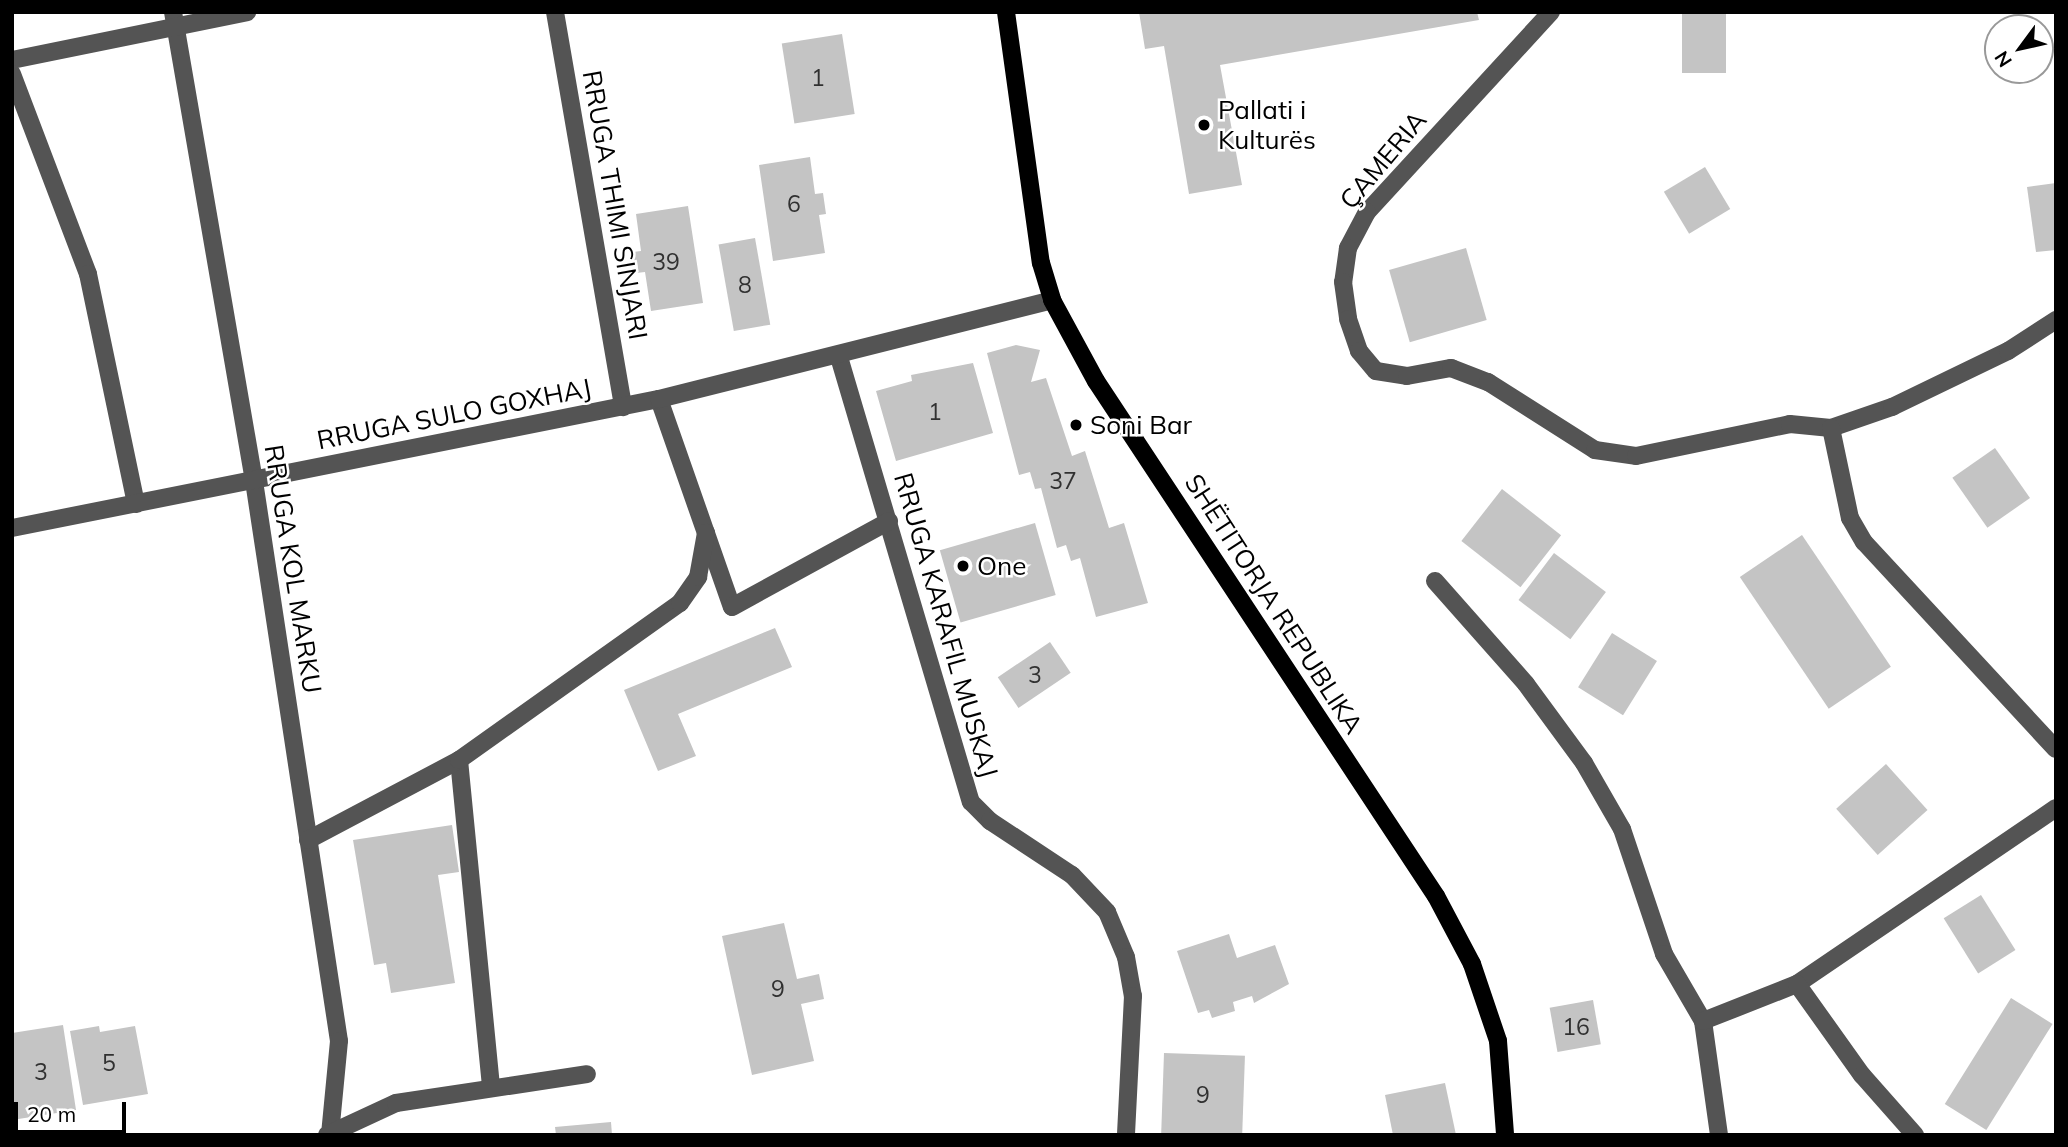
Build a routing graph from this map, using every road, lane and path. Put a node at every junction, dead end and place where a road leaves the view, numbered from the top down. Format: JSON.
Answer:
{"nodes":[{"id":1,"x":247,"y":12,"type":"edge"},
{"id":2,"x":555,"y":12,"type":"edge"},
{"id":3,"x":1006,"y":12,"type":"edge"},
{"id":4,"x":1551,"y":12,"type":"edge"},
{"id":5,"x":174,"y":19,"type":"edge"},
{"id":6,"x":12,"y":60,"type":"edge"},
{"id":7,"x":12,"y":74,"type":"edge"},
{"id":8,"x":1052,"y":300,"type":"junction"},
{"id":9,"x":2056,"y":320,"type":"edge"},
{"id":10,"x":839,"y":357,"type":"junction"},
{"id":11,"x":659,"y":399,"type":"junction"},
{"id":12,"x":623,"y":407,"type":"junction"},
{"id":13,"x":1831,"y":428,"type":"junction"},
{"id":14,"x":254,"y":481,"type":"junction"},
{"id":15,"x":136,"y":504,"type":"junction"},
{"id":16,"x":889,"y":521,"type":"junction"},
{"id":17,"x":12,"y":528,"type":"edge"},
{"id":18,"x":706,"y":533,"type":"junction"},
{"id":19,"x":1435,"y":581,"type":"dead end"},
{"id":20,"x":2056,"y":749,"type":"edge"},
{"id":21,"x":459,"y":760,"type":"junction"},
{"id":22,"x":2056,"y":808,"type":"edge"},
{"id":23,"x":308,"y":840,"type":"junction"},
{"id":24,"x":1797,"y":984,"type":"junction"},
{"id":25,"x":1703,"y":1021,"type":"junction"},
{"id":26,"x":587,"y":1074,"type":"dead end"},
{"id":27,"x":491,"y":1087,"type":"junction"},
{"id":28,"x":329,"y":1135,"type":"edge"},
{"id":29,"x":1126,"y":1135,"type":"edge"},
{"id":30,"x":1505,"y":1135,"type":"edge"},
{"id":31,"x":1719,"y":1135,"type":"edge"},
{"id":32,"x":1915,"y":1135,"type":"edge"}],
"edges":[{"from":1,"to":5,"type":"street"},
{"from":2,"to":12,"type":"street","name":"RRUGA THIMI SINJARI"},
{"from":3,"to":8,"type":"main road","name":"SHËTITORJA REPUBLIKA"},
{"from":4,"to":13,"type":"street","name":"ÇAMERIA"},
{"from":5,"to":6,"type":"street"},
{"from":5,"to":14,"type":"street","name":"RRUGA KOL MARKU"},
{"from":7,"to":15,"type":"street"},
{"from":8,"to":10,"type":"street","name":"RRUGA SULO GOXHAJ"},
{"from":8,"to":30,"type":"main road","name":"SHËTITORJA REPUBLIKA"},
{"from":9,"to":13,"type":"street"},
{"from":10,"to":11,"type":"street","name":"RRUGA SULO GOXHAJ"},
{"from":10,"to":16,"type":"street","name":"RRUGA KARAFIL MUSKAJ"},
{"from":11,"to":12,"type":"street","name":"RRUGA SULO GOXHAJ"},
{"from":11,"to":18,"type":"street"},
{"from":12,"to":14,"type":"street","name":"RRUGA SULO GOXHAJ"},
{"from":13,"to":20,"type":"street"},
{"from":14,"to":15,"type":"street","name":"RRUGA SULO GOXHAJ"},
{"from":14,"to":23,"type":"street","name":"RRUGA KOL MARKU"},
{"from":15,"to":17,"type":"street","name":"RRUGA SULO GOXHAJ"},
{"from":16,"to":18,"type":"street"},
{"from":16,"to":29,"type":"street","name":"RRUGA KARAFIL MUSKAJ"},
{"from":18,"to":21,"type":"street"},
{"from":19,"to":25,"type":"street"},
{"from":21,"to":23,"type":"street"},
{"from":21,"to":27,"type":"street"},
{"from":22,"to":24,"type":"street"},
{"from":23,"to":28,"type":"street","name":"RRUGA KOL MARKU"},
{"from":24,"to":25,"type":"street"},
{"from":24,"to":32,"type":"street"},
{"from":25,"to":31,"type":"street"},
{"from":26,"to":27,"type":"street"},
{"from":27,"to":28,"type":"street"}]}
